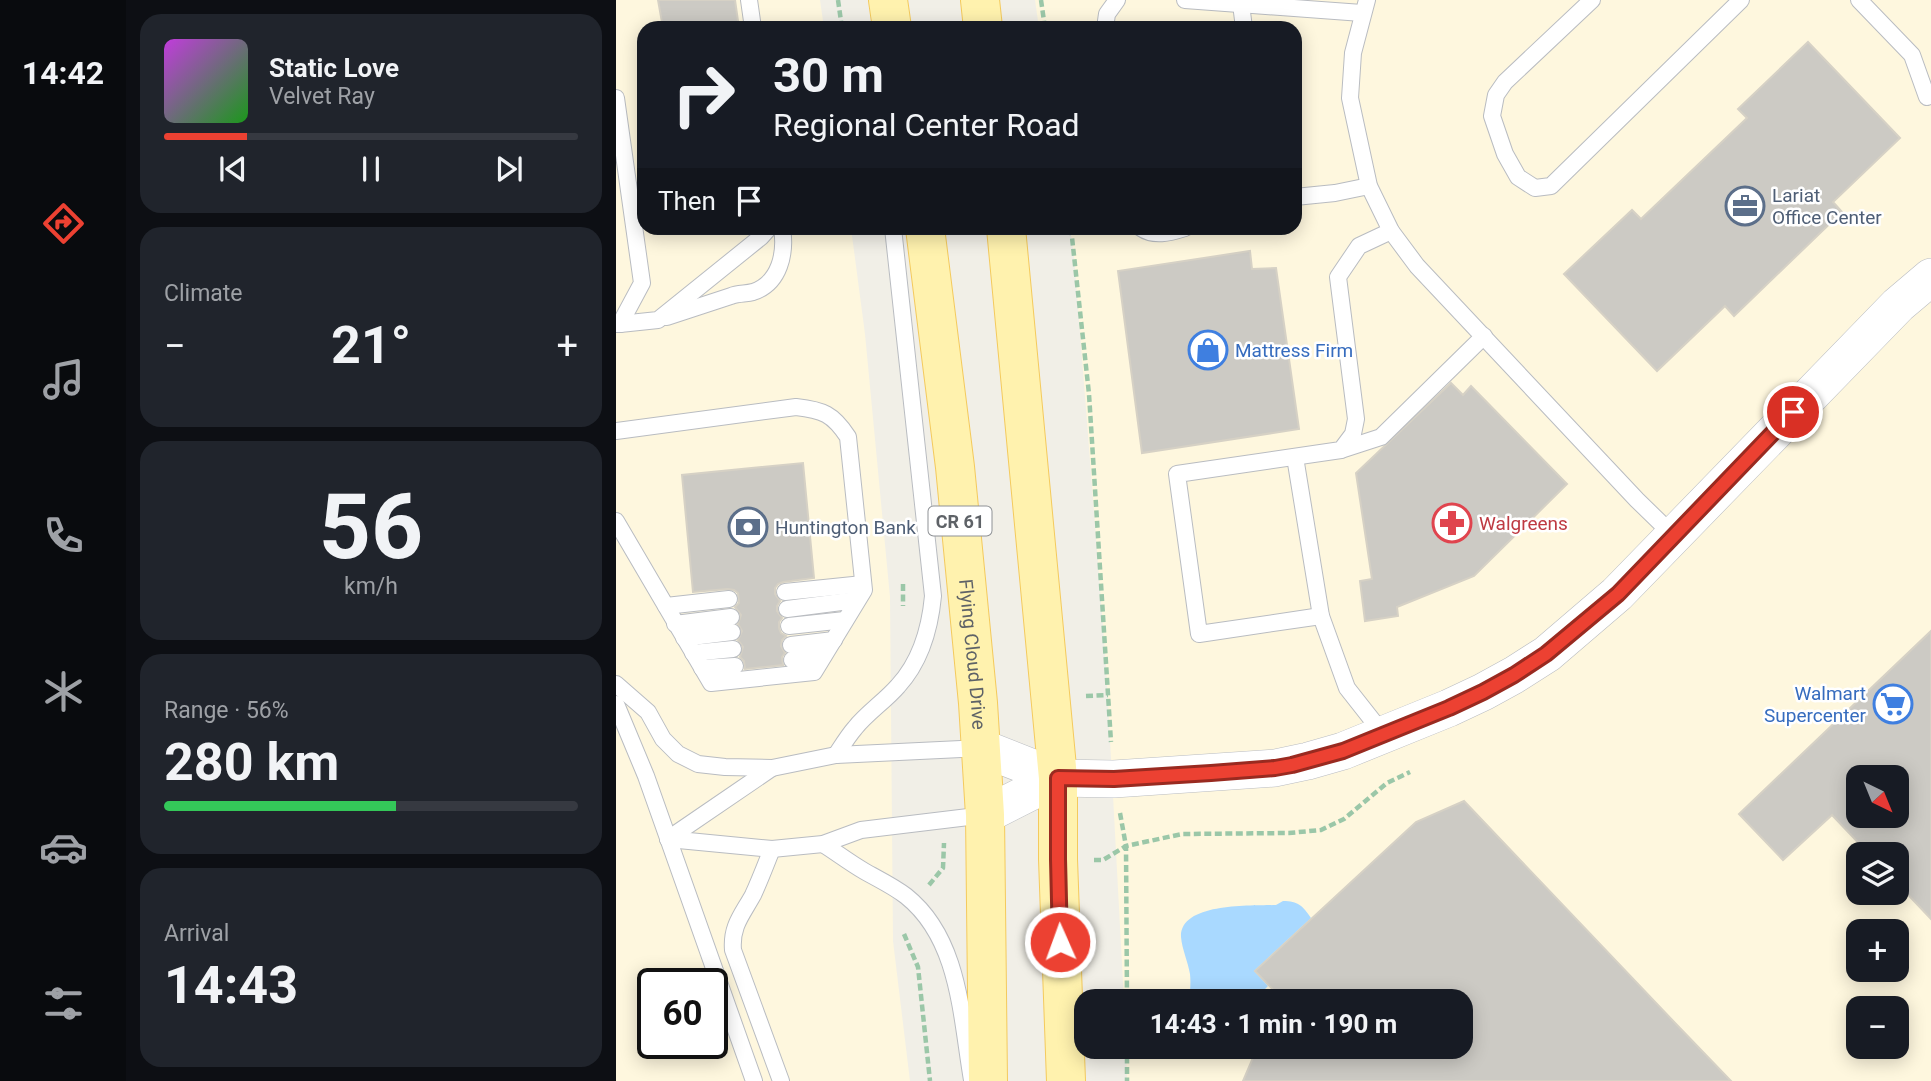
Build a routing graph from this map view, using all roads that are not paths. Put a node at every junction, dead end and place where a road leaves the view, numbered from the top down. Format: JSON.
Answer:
{"nodes":[{"id":1,"x":749,"y":0,"type":"edge"},
{"id":2,"x":888,"y":0,"type":"edge"},
{"id":3,"x":980,"y":0,"type":"edge"},
{"id":4,"x":1117,"y":0,"type":"edge"},
{"id":5,"x":1185,"y":0,"type":"edge"},
{"id":6,"x":1592,"y":0,"type":"edge"},
{"id":7,"x":1741,"y":0,"type":"edge"},
{"id":8,"x":1859,"y":0,"type":"edge"},
{"id":9,"x":1241,"y":4,"type":"junction"},
{"id":10,"x":1364,"y":7,"type":"edge"},
{"id":11,"x":752,"y":21,"type":"edge"},
{"id":12,"x":891,"y":21,"type":"edge"},
{"id":13,"x":982,"y":21,"type":"edge"},
{"id":14,"x":1106,"y":21,"type":"edge"},
{"id":15,"x":1243,"y":21,"type":"edge"},
{"id":16,"x":1927,"y":97,"type":"dead end"},
{"id":17,"x":616,"y":98,"type":"edge"},
{"id":18,"x":1369,"y":186,"type":"junction"},
{"id":19,"x":1302,"y":193,"type":"edge"},
{"id":20,"x":1315,"y":196,"type":"junction"},
{"id":21,"x":1302,"y":197,"type":"edge"},
{"id":22,"x":1302,"y":201,"type":"edge"},
{"id":23,"x":1391,"y":231,"type":"junction"},
{"id":24,"x":763,"y":235,"type":"edge"},
{"id":25,"x":782,"y":235,"type":"edge"},
{"id":26,"x":894,"y":235,"type":"edge"},
{"id":27,"x":926,"y":235,"type":"edge"},
{"id":28,"x":1007,"y":235,"type":"edge"},
{"id":29,"x":1931,"y":277,"type":"edge"},
{"id":30,"x":658,"y":320,"type":"junction"},
{"id":31,"x":618,"y":324,"type":"edge"},
{"id":32,"x":1484,"y":336,"type":"junction"},
{"id":33,"x":616,"y":431,"type":"edge"},
{"id":34,"x":1341,"y":450,"type":"junction"},
{"id":35,"x":1294,"y":457,"type":"junction"},
{"id":36,"x":616,"y":521,"type":"edge"},
{"id":37,"x":1674,"y":536,"type":"junction"},
{"id":38,"x":863,"y":584,"type":"junction"},
{"id":39,"x":785,"y":592,"type":"dead end"},
{"id":40,"x":729,"y":599,"type":"dead end"},
{"id":41,"x":858,"y":600,"type":"junction"},
{"id":42,"x":666,"y":606,"type":"junction"},
{"id":43,"x":787,"y":609,"type":"dead end"},
{"id":44,"x":1321,"y":616,"type":"junction"},
{"id":45,"x":845,"y":620,"type":"junction"},
{"id":46,"x":676,"y":624,"type":"junction"},
{"id":47,"x":789,"y":626,"type":"dead end"},
{"id":48,"x":684,"y":638,"type":"junction"},
{"id":49,"x":834,"y":640,"type":"junction"},
{"id":50,"x":733,"y":649,"type":"dead end"},
{"id":51,"x":693,"y":653,"type":"junction"},
{"id":52,"x":824,"y":655,"type":"junction"},
{"id":53,"x":735,"y":666,"type":"dead end"},
{"id":54,"x":702,"y":668,"type":"junction"},
{"id":55,"x":616,"y":684,"type":"edge"},
{"id":56,"x":616,"y":704,"type":"edge"},
{"id":57,"x":1384,"y":735,"type":"junction"},
{"id":58,"x":982,"y":748,"type":"junction"},
{"id":59,"x":836,"y":755,"type":"junction"},
{"id":60,"x":772,"y":768,"type":"junction"},
{"id":61,"x":1058,"y":778,"type":"junction"},
{"id":62,"x":985,"y":815,"type":"junction"},
{"id":63,"x":668,"y":839,"type":"junction"},
{"id":64,"x":823,"y":844,"type":"junction"},
{"id":65,"x":772,"y":849,"type":"junction"},
{"id":66,"x":754,"y":1081,"type":"edge"},
{"id":67,"x":781,"y":1081,"type":"edge"},
{"id":68,"x":972,"y":1081,"type":"edge"},
{"id":69,"x":988,"y":1081,"type":"edge"},
{"id":70,"x":1066,"y":1081,"type":"edge"}],
"edges":[{"from":1,"to":11,"type":"lane"},
{"from":2,"to":12,"type":"main road"},
{"from":3,"to":13,"type":"main road"},
{"from":4,"to":14,"type":"lane"},
{"from":5,"to":9,"type":"lane"},
{"from":6,"to":7,"type":"lane"},
{"from":8,"to":16,"type":"lane"},
{"from":9,"to":10,"type":"lane"},
{"from":9,"to":15,"type":"lane"},
{"from":10,"to":18,"type":"lane"},
{"from":17,"to":31,"type":"lane"},
{"from":18,"to":20,"type":"lane"},
{"from":18,"to":23,"type":"lane"},
{"from":19,"to":20,"type":"lane"},
{"from":20,"to":21,"type":"lane"},
{"from":20,"to":22,"type":"lane"},
{"from":23,"to":32,"type":"lane"},
{"from":23,"to":34,"type":"lane"},
{"from":24,"to":30,"type":"lane"},
{"from":25,"to":30,"type":"lane"},
{"from":26,"to":59,"type":"lane"},
{"from":27,"to":58,"type":"main road","name":"Flying Cloud Drive","number":"CR 61"},
{"from":28,"to":61,"type":"main road"},
{"from":29,"to":37,"type":"street"},
{"from":30,"to":31,"type":"lane"},
{"from":32,"to":34,"type":"lane"},
{"from":32,"to":37,"type":"lane"},
{"from":33,"to":38,"type":"lane"},
{"from":34,"to":35,"type":"lane"},
{"from":35,"to":44,"type":"lane"},
{"from":35,"to":44,"type":"lane"},
{"from":36,"to":42,"type":"lane"},
{"from":37,"to":57,"type":"street"},
{"from":38,"to":39,"type":"lane"},
{"from":38,"to":41,"type":"lane"},
{"from":40,"to":42,"type":"lane"},
{"from":41,"to":43,"type":"lane"},
{"from":41,"to":45,"type":"lane"},
{"from":42,"to":46,"type":"lane"},
{"from":44,"to":57,"type":"lane"},
{"from":45,"to":47,"type":"lane"},
{"from":45,"to":49,"type":"lane"},
{"from":46,"to":48,"type":"lane"},
{"from":46,"to":48,"type":"lane"},
{"from":48,"to":51,"type":"lane"},
{"from":49,"to":52,"type":"lane"},
{"from":49,"to":52,"type":"lane"},
{"from":50,"to":51,"type":"lane"},
{"from":51,"to":54,"type":"lane"},
{"from":52,"to":54,"type":"lane"},
{"from":53,"to":54,"type":"lane"},
{"from":55,"to":60,"type":"lane"},
{"from":56,"to":63,"type":"lane"},
{"from":57,"to":61,"type":"street"},
{"from":58,"to":59,"type":"lane"},
{"from":58,"to":61,"type":"street"},
{"from":58,"to":62,"type":"main road","name":"Flying Cloud Drive","number":"CR 61"},
{"from":59,"to":60,"type":"lane"},
{"from":60,"to":63,"type":"lane"},
{"from":61,"to":62,"type":"street"},
{"from":61,"to":70,"type":"main road"},
{"from":62,"to":64,"type":"lane"},
{"from":62,"to":69,"type":"main road","name":"Flying Cloud Drive","number":"CR 61"},
{"from":63,"to":65,"type":"lane"},
{"from":63,"to":66,"type":"lane"},
{"from":64,"to":65,"type":"lane"},
{"from":64,"to":68,"type":"lane"},
{"from":65,"to":67,"type":"lane"}]}
